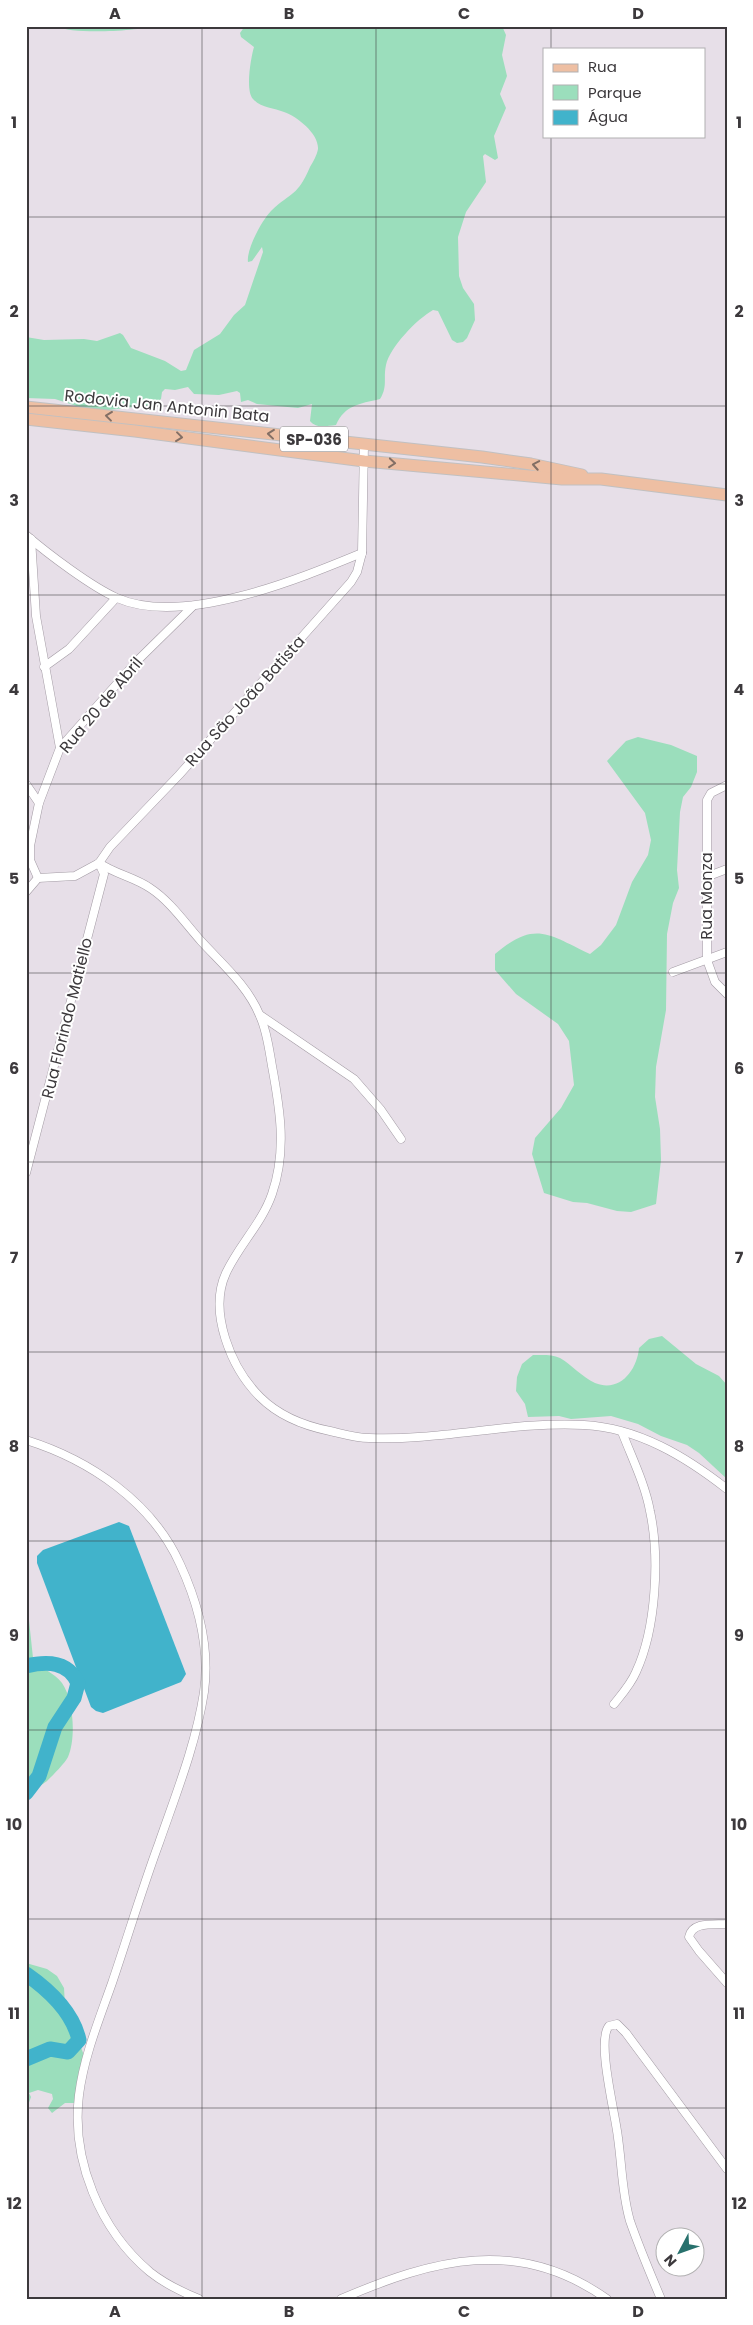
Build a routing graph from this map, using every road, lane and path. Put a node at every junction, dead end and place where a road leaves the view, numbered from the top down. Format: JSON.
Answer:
{"nodes":[{"id":1,"x":26,"y":407,"type":"edge"},
{"id":2,"x":26,"y":419,"type":"edge"},
{"id":3,"x":364,"y":445,"type":"junction"},
{"id":4,"x":364,"y":460,"type":"junction"},
{"id":5,"x":601,"y":479,"type":"junction"},
{"id":6,"x":727,"y":495,"type":"edge"},
{"id":7,"x":28,"y":537,"type":"edge"},
{"id":8,"x":362,"y":553,"type":"junction"},
{"id":9,"x":116,"y":598,"type":"junction"},
{"id":10,"x":193,"y":606,"type":"junction"},
{"id":11,"x":44,"y":667,"type":"junction"},
{"id":12,"x":60,"y":748,"type":"junction"},
{"id":13,"x":26,"y":784,"type":"edge"},
{"id":14,"x":727,"y":785,"type":"edge"},
{"id":15,"x":39,"y":803,"type":"junction"},
{"id":16,"x":99,"y":864,"type":"junction"},
{"id":17,"x":727,"y":869,"type":"edge"},
{"id":18,"x":706,"y":877,"type":"junction"},
{"id":19,"x":38,"y":878,"type":"junction"},
{"id":20,"x":26,"y":892,"type":"edge"},
{"id":21,"x":727,"y":952,"type":"edge"},
{"id":22,"x":707,"y":960,"type":"junction"},
{"id":23,"x":673,"y":972,"type":"dead end"},
{"id":24,"x":727,"y":994,"type":"edge"},
{"id":25,"x":260,"y":1015,"type":"junction"},
{"id":26,"x":401,"y":1139,"type":"dead end"},
{"id":27,"x":26,"y":1173,"type":"edge"},
{"id":28,"x":622,"y":1432,"type":"junction"},
{"id":29,"x":26,"y":1440,"type":"edge"},
{"id":30,"x":727,"y":1489,"type":"edge"},
{"id":31,"x":614,"y":1704,"type":"dead end"},
{"id":32,"x":727,"y":1924,"type":"edge"},
{"id":33,"x":727,"y":1983,"type":"edge"},
{"id":34,"x":727,"y":2169,"type":"edge"},
{"id":35,"x":199,"y":2299,"type":"edge"},
{"id":36,"x":341,"y":2299,"type":"edge"},
{"id":37,"x":607,"y":2299,"type":"edge"},
{"id":38,"x":661,"y":2299,"type":"edge"}],
"edges":[{"from":3,"to":1,"type":"main road","name":"Rodovia Jan Antonin Bata","number":"SP-036","one_way":true},
{"from":2,"to":4,"type":"main road","name":"Rodovia Jan Antonin Bata","number":"SP-036","one_way":true},
{"from":3,"to":4,"type":"street","name":"Rua São João Batista"},
{"from":5,"to":3,"type":"main road","name":"Rodovia Jan Antonin Bata","number":"SP-036","one_way":true},
{"from":4,"to":5,"type":"main road","name":"Rodovia Jan Antonin Bata","number":"SP-036","one_way":true},
{"from":4,"to":8,"type":"street","name":"Rua São João Batista"},
{"from":5,"to":6,"type":"main road","name":"Rodovia Jan Antonin Bata","number":"SP-036"},
{"from":7,"to":9,"type":"street"},
{"from":7,"to":11,"type":"street"},
{"from":8,"to":10,"type":"street"},
{"from":8,"to":16,"type":"street","name":"Rua São João Batista"},
{"from":9,"to":10,"type":"street"},
{"from":9,"to":11,"type":"street"},
{"from":10,"to":12,"type":"street","name":"Rua 20 de Abril"},
{"from":11,"to":12,"type":"street"},
{"from":12,"to":15,"type":"street","name":"Rua 20 de Abril"},
{"from":13,"to":15,"type":"street"},
{"from":14,"to":18,"type":"street","name":"Rua Monza"},
{"from":15,"to":19,"type":"street","name":"Rua 20 de Abril"},
{"from":16,"to":19,"type":"street","name":"Rua São João Batista"},
{"from":16,"to":25,"type":"street"},
{"from":16,"to":27,"type":"street","name":"Rua Florindo Matiello"},
{"from":17,"to":18,"type":"street"},
{"from":18,"to":22,"type":"street","name":"Rua Monza"},
{"from":19,"to":20,"type":"street"},
{"from":21,"to":22,"type":"street"},
{"from":22,"to":23,"type":"street"},
{"from":22,"to":24,"type":"street","name":"Rua Monza"},
{"from":25,"to":26,"type":"street"},
{"from":25,"to":28,"type":"street"},
{"from":28,"to":30,"type":"street"},
{"from":28,"to":31,"type":"street"},
{"from":29,"to":35,"type":"street"},
{"from":32,"to":33,"type":"street"},
{"from":34,"to":38,"type":"street"},
{"from":36,"to":37,"type":"street"}]}
